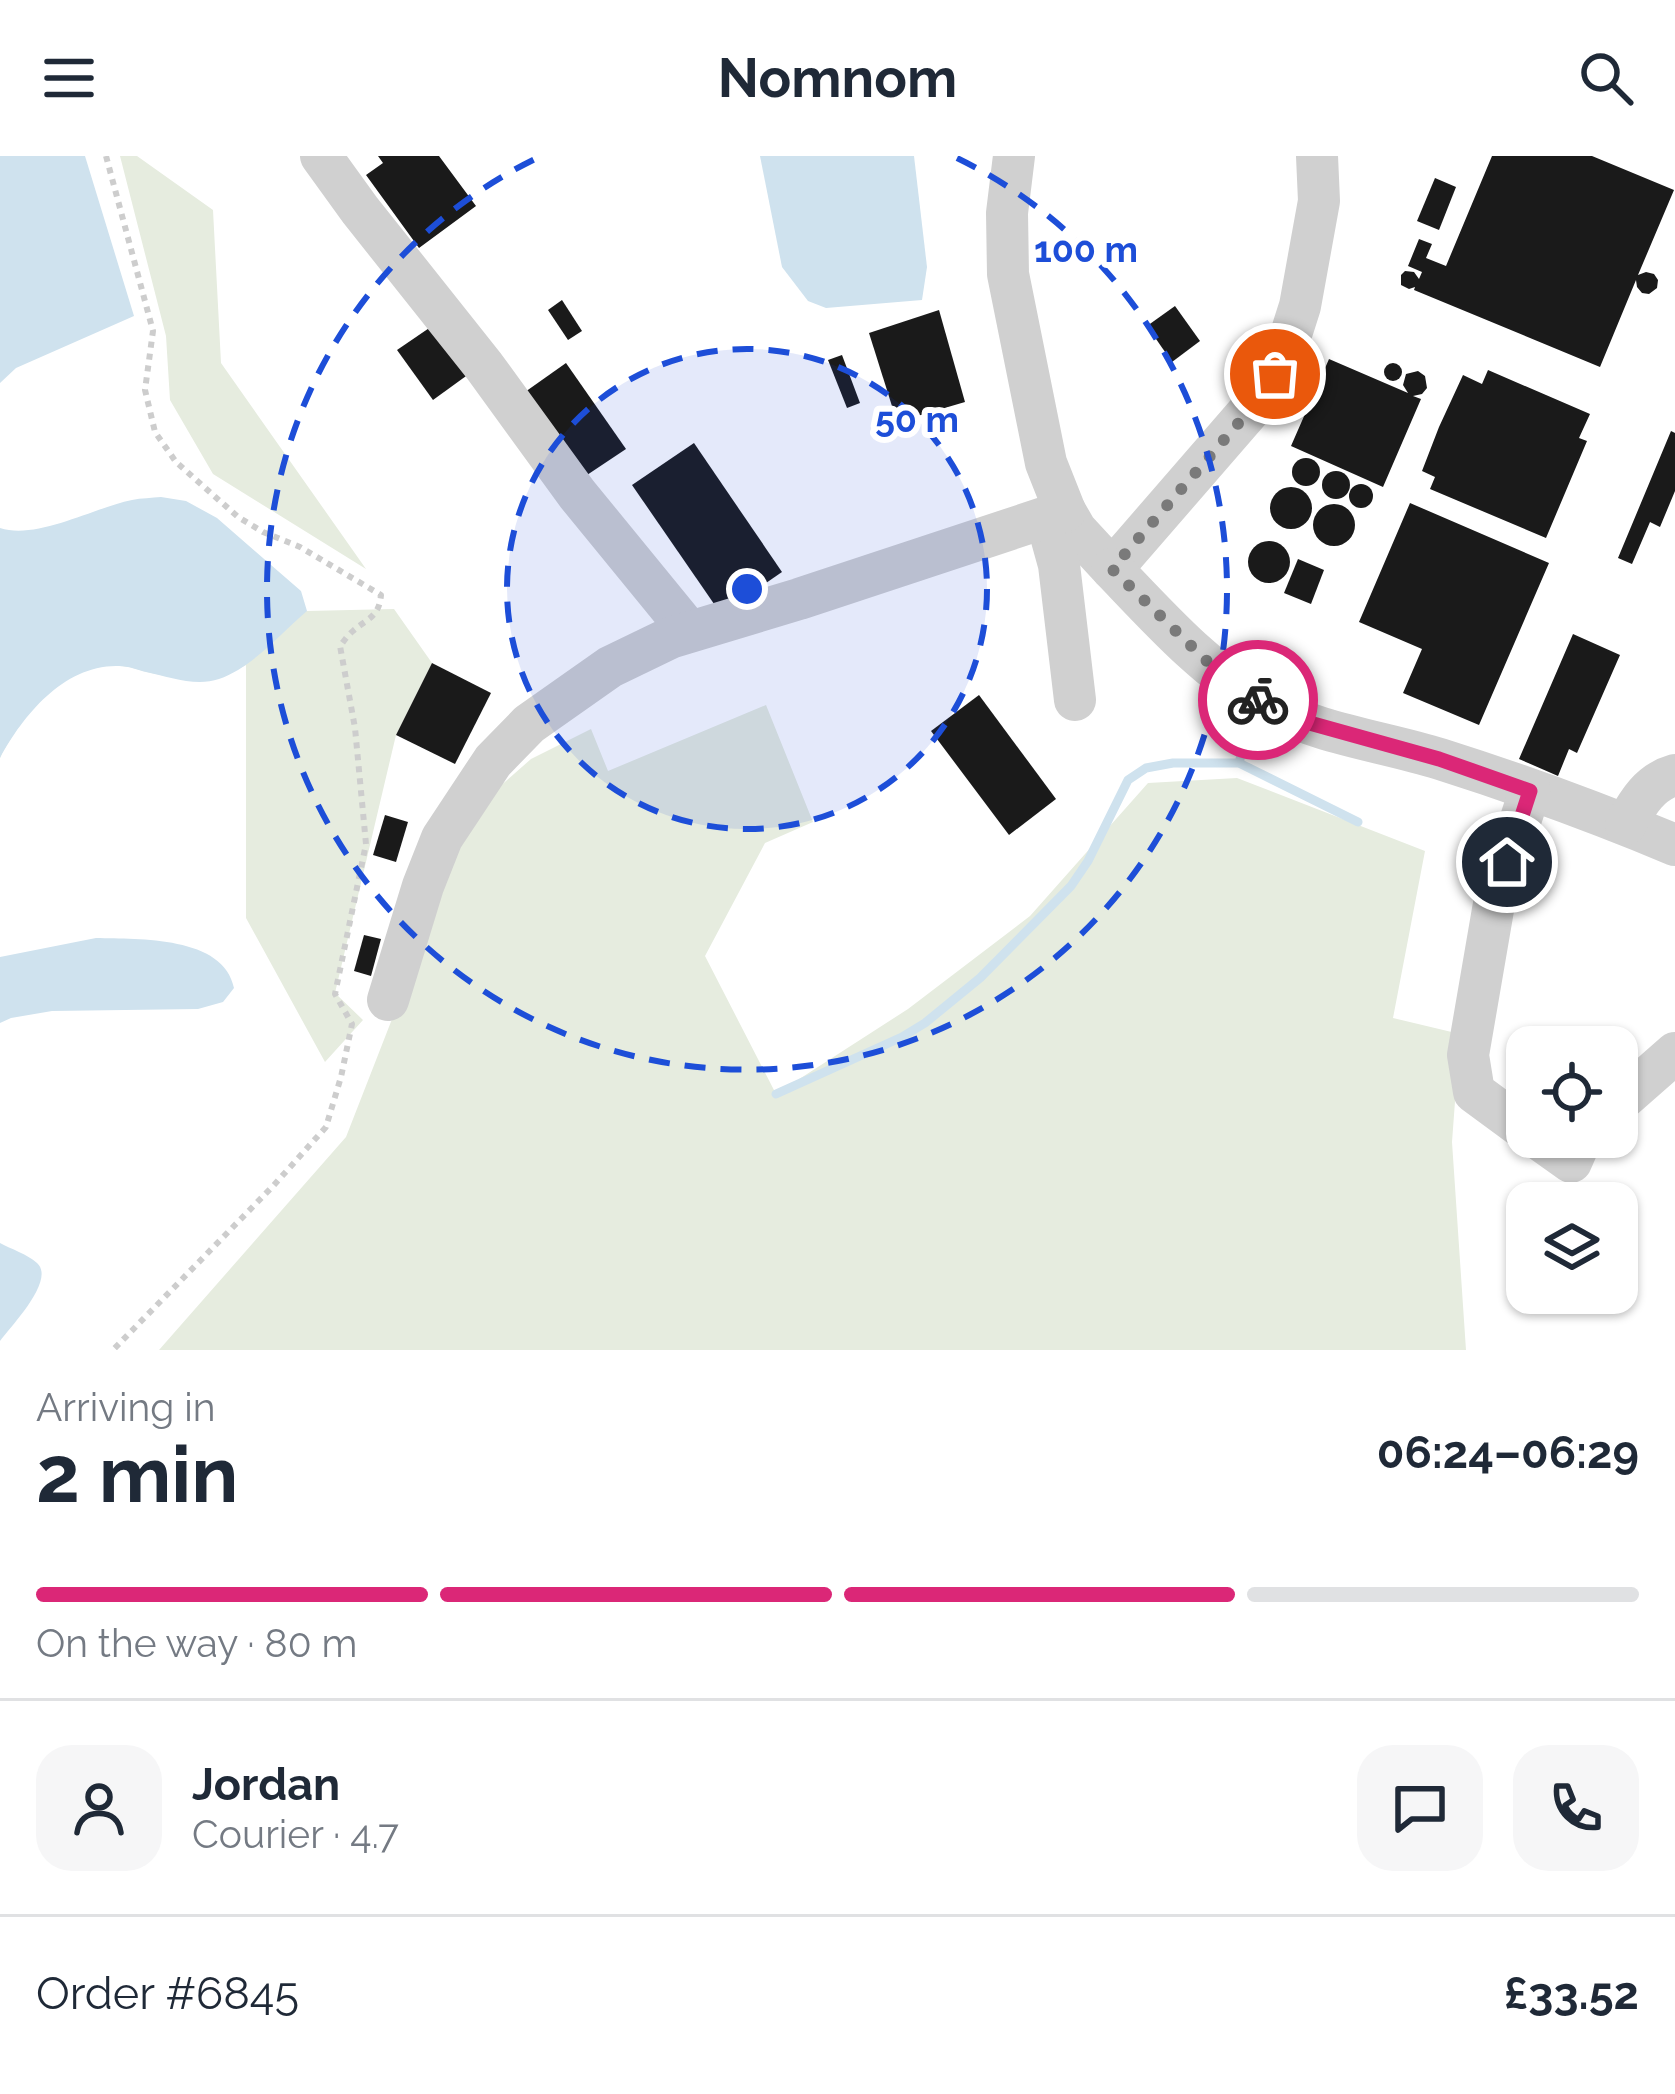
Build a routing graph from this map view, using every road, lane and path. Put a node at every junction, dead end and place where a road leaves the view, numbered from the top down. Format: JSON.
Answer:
{"nodes":[{"id":1,"x":106,"y":156,"type":"edge"},
{"id":2,"x":321,"y":156,"type":"edge"},
{"id":3,"x":1014,"y":156,"type":"edge"},
{"id":4,"x":1317,"y":156,"type":"edge"},
{"id":5,"x":1056,"y":514,"type":"junction"},
{"id":6,"x":1112,"y":569,"type":"junction"},
{"id":7,"x":689,"y":631,"type":"junction"},
{"id":8,"x":1075,"y":700,"type":"dead end"},
{"id":9,"x":1675,"y":775,"type":"edge"},
{"id":10,"x":1530,"y":791,"type":"junction"},
{"id":11,"x":1626,"y":824,"type":"junction"},
{"id":12,"x":1675,"y":845,"type":"edge"},
{"id":13,"x":388,"y":1000,"type":"dead end"},
{"id":14,"x":1675,"y":1052,"type":"edge"},
{"id":15,"x":1638,"y":1085,"type":"edge"},
{"id":16,"x":1506,"y":1116,"type":"edge"},
{"id":17,"x":113,"y":1350,"type":"edge"}],
"edges":[{"from":1,"to":17,"type":"path"},
{"from":2,"to":7,"type":"lane"},
{"from":3,"to":5,"type":"lane"},
{"from":4,"to":6,"type":"lane"},
{"from":5,"to":6,"type":"lane"},
{"from":5,"to":7,"type":"lane"},
{"from":5,"to":8,"type":"lane"},
{"from":6,"to":10,"type":"lane"},
{"from":7,"to":13,"type":"lane"},
{"from":9,"to":11,"type":"lane"},
{"from":10,"to":11,"type":"lane"},
{"from":10,"to":16,"type":"lane"},
{"from":11,"to":12,"type":"lane"},
{"from":14,"to":15,"type":"lane"}]}
